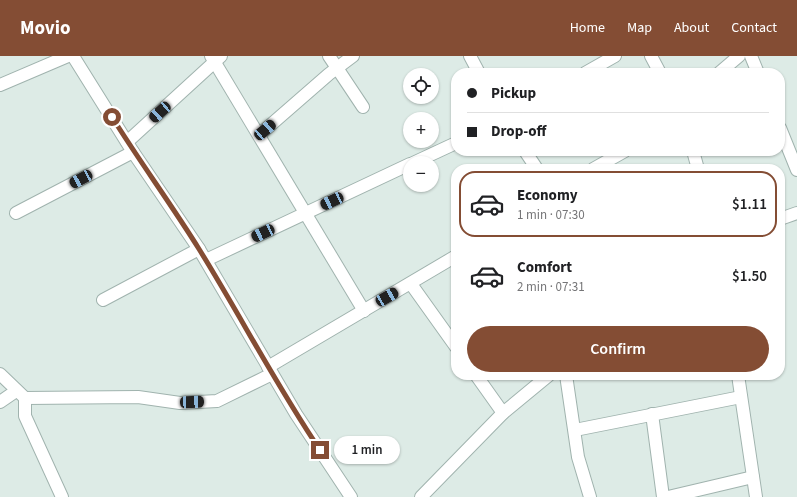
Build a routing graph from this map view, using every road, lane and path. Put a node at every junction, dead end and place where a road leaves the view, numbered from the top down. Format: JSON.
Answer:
{"nodes":[{"id":1,"x":68,"y":56,"type":"edge"},
{"id":2,"x":73,"y":56,"type":"edge"},
{"id":3,"x":329,"y":56,"type":"edge"},
{"id":4,"x":353,"y":56,"type":"edge"},
{"id":5,"x":470,"y":56,"type":"edge"},
{"id":6,"x":615,"y":56,"type":"edge"},
{"id":7,"x":651,"y":56,"type":"edge"},
{"id":8,"x":739,"y":56,"type":"edge"},
{"id":9,"x":751,"y":56,"type":"edge"},
{"id":10,"x":216,"y":58,"type":"edge"},
{"id":11,"x":337,"y":68,"type":"junction"},
{"id":12,"x":476,"y":68,"type":"edge"},
{"id":13,"x":594,"y":68,"type":"edge"},
{"id":14,"x":657,"y":68,"type":"edge"},
{"id":15,"x":725,"y":68,"type":"edge"},
{"id":16,"x":756,"y":68,"type":"edge"},
{"id":17,"x":0,"y":84,"type":"edge"},
{"id":18,"x":363,"y":108,"type":"dead end"},
{"id":19,"x":259,"y":135,"type":"junction"},
{"id":20,"x":785,"y":140,"type":"edge"},
{"id":21,"x":451,"y":145,"type":"edge"},
{"id":22,"x":130,"y":147,"type":"junction"},
{"id":23,"x":428,"y":156,"type":"edge"},
{"id":24,"x":616,"y":156,"type":"edge"},
{"id":25,"x":602,"y":164,"type":"edge"},
{"id":26,"x":403,"y":168,"type":"edge"},
{"id":27,"x":797,"y":170,"type":"edge"},
{"id":28,"x":16,"y":213,"type":"dead end"},
{"id":29,"x":306,"y":213,"type":"junction"},
{"id":30,"x":797,"y":213,"type":"edge"},
{"id":31,"x":785,"y":217,"type":"edge"},
{"id":32,"x":198,"y":248,"type":"junction"},
{"id":33,"x":451,"y":259,"type":"edge"},
{"id":34,"x":206,"y":260,"type":"junction"},
{"id":35,"x":411,"y":284,"type":"junction"},
{"id":36,"x":103,"y":300,"type":"dead end"},
{"id":37,"x":364,"y":311,"type":"junction"},
{"id":38,"x":451,"y":340,"type":"edge"},
{"id":39,"x":270,"y":370,"type":"junction"},
{"id":40,"x":0,"y":374,"type":"edge"},
{"id":41,"x":480,"y":380,"type":"edge"},
{"id":42,"x":543,"y":380,"type":"edge"},
{"id":43,"x":567,"y":380,"type":"edge"},
{"id":44,"x":739,"y":380,"type":"edge"},
{"id":45,"x":21,"y":394,"type":"junction"},
{"id":46,"x":741,"y":397,"type":"junction"},
{"id":47,"x":0,"y":402,"type":"edge"},
{"id":48,"x":503,"y":413,"type":"junction"},
{"id":49,"x":652,"y":414,"type":"junction"},
{"id":50,"x":574,"y":430,"type":"junction"},
{"id":51,"x":753,"y":477,"type":"junction"},
{"id":52,"x":62,"y":497,"type":"edge"},
{"id":53,"x":351,"y":497,"type":"edge"},
{"id":54,"x":421,"y":497,"type":"edge"},
{"id":55,"x":590,"y":497,"type":"edge"},
{"id":56,"x":663,"y":497,"type":"edge"},
{"id":57,"x":668,"y":497,"type":"edge"},
{"id":58,"x":756,"y":497,"type":"edge"}],
"edges":[{"from":1,"to":17,"type":"street"},
{"from":2,"to":22,"type":"street"},
{"from":3,"to":11,"type":"street"},
{"from":4,"to":11,"type":"street"},
{"from":5,"to":12,"type":"street"},
{"from":6,"to":13,"type":"street"},
{"from":7,"to":14,"type":"street"},
{"from":8,"to":15,"type":"street"},
{"from":9,"to":16,"type":"street"},
{"from":10,"to":19,"type":"street"},
{"from":10,"to":22,"type":"street"},
{"from":11,"to":18,"type":"street"},
{"from":11,"to":19,"type":"street"},
{"from":19,"to":29,"type":"street"},
{"from":20,"to":27,"type":"street"},
{"from":21,"to":23,"type":"street"},
{"from":22,"to":28,"type":"street"},
{"from":22,"to":32,"type":"street"},
{"from":24,"to":25,"type":"street"},
{"from":26,"to":29,"type":"street"},
{"from":29,"to":34,"type":"street"},
{"from":29,"to":37,"type":"street"},
{"from":30,"to":31,"type":"street"},
{"from":32,"to":34,"type":"street"},
{"from":32,"to":36,"type":"street"},
{"from":33,"to":35,"type":"street"},
{"from":34,"to":39,"type":"street"},
{"from":35,"to":37,"type":"street"},
{"from":35,"to":38,"type":"street"},
{"from":37,"to":39,"type":"street"},
{"from":39,"to":45,"type":"street"},
{"from":39,"to":53,"type":"street"},
{"from":40,"to":45,"type":"street"},
{"from":41,"to":48,"type":"street"},
{"from":42,"to":48,"type":"street"},
{"from":43,"to":50,"type":"street"},
{"from":44,"to":46,"type":"street"},
{"from":45,"to":47,"type":"street"},
{"from":45,"to":52,"type":"street"},
{"from":46,"to":49,"type":"street"},
{"from":46,"to":51,"type":"street"},
{"from":48,"to":54,"type":"street"},
{"from":49,"to":50,"type":"street"},
{"from":49,"to":56,"type":"street"},
{"from":50,"to":55,"type":"street"},
{"from":51,"to":57,"type":"street"},
{"from":51,"to":58,"type":"street"}]}
